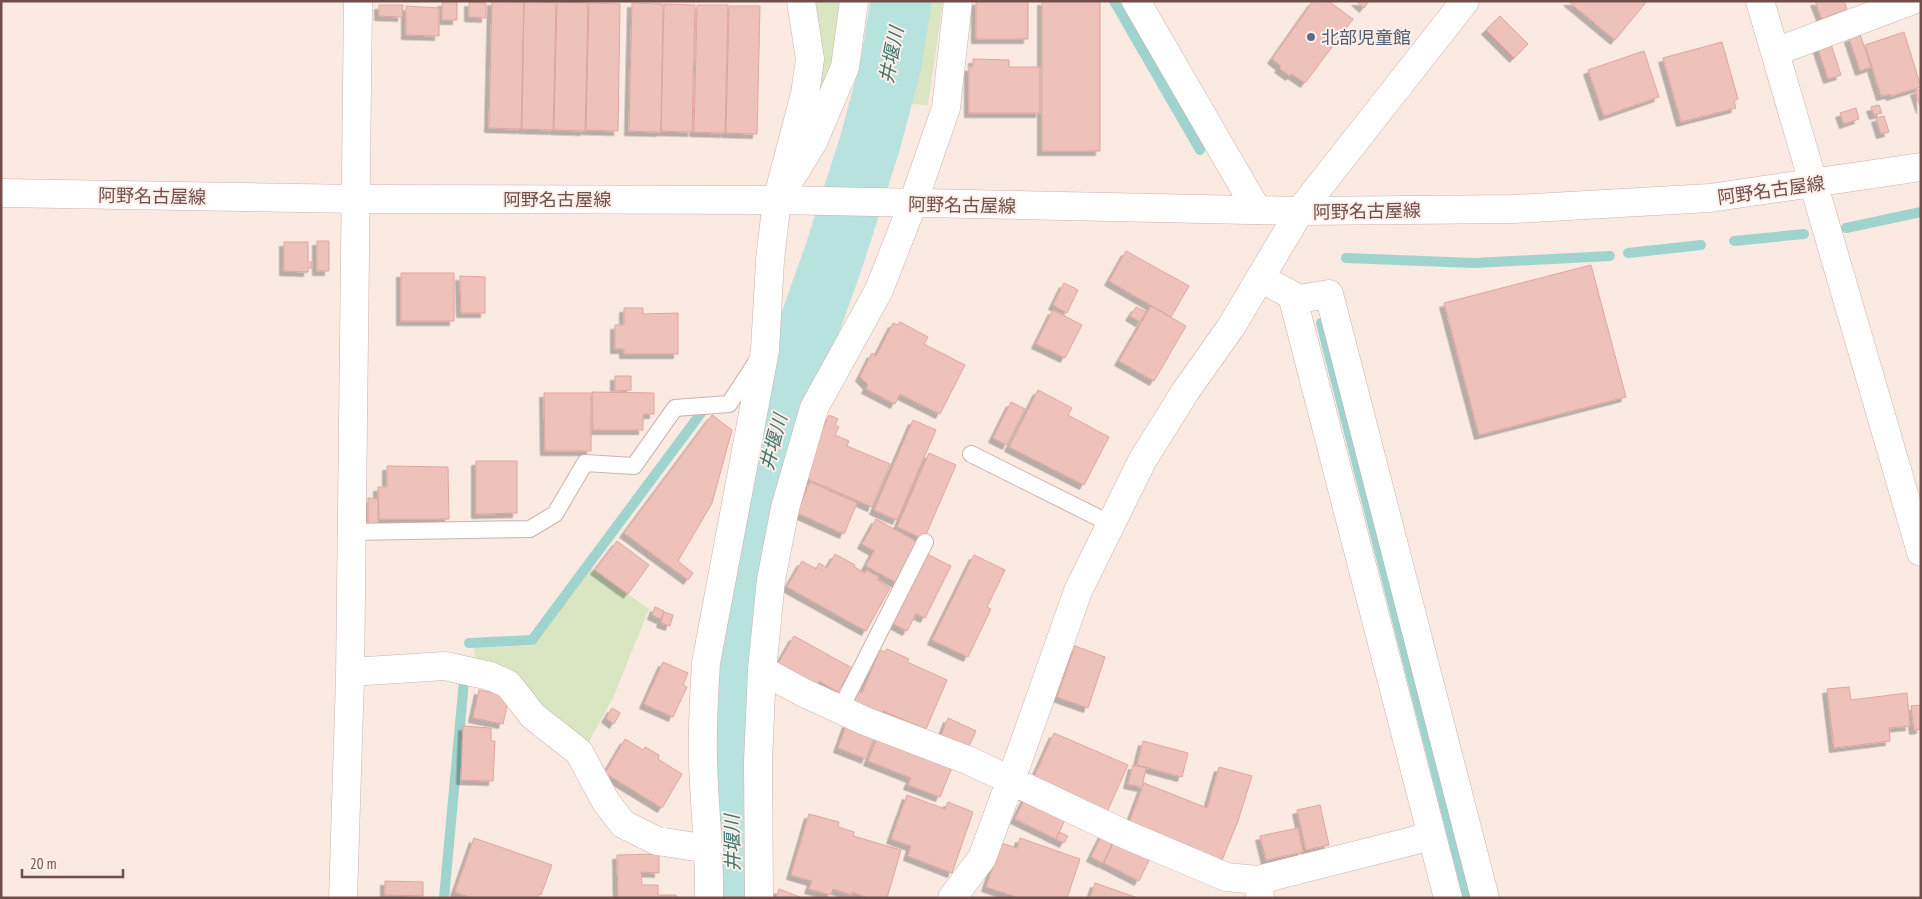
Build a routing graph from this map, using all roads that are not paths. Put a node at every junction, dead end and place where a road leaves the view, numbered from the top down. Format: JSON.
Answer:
{"nodes":[{"id":1,"x":358,"y":1,"type":"edge"},
{"id":2,"x":801,"y":1,"type":"edge"},
{"id":3,"x":854,"y":1,"type":"edge"},
{"id":4,"x":958,"y":1,"type":"edge"},
{"id":5,"x":1136,"y":1,"type":"edge"},
{"id":6,"x":1465,"y":1,"type":"edge"},
{"id":7,"x":1760,"y":1,"type":"edge"},
{"id":8,"x":1911,"y":1,"type":"edge"},
{"id":9,"x":1776,"y":52,"type":"junction"},
{"id":10,"x":1921,"y":167,"type":"edge"},
{"id":11,"x":1815,"y":184,"type":"junction"},
{"id":12,"x":1,"y":193,"type":"edge"},
{"id":13,"x":357,"y":199,"type":"junction"},
{"id":14,"x":785,"y":200,"type":"junction"},
{"id":15,"x":907,"y":204,"type":"junction"},
{"id":16,"x":1257,"y":210,"type":"junction"},
{"id":17,"x":1300,"y":211,"type":"junction"},
{"id":18,"x":1260,"y":278,"type":"junction"},
{"id":19,"x":1293,"y":300,"type":"junction"},
{"id":20,"x":765,"y":350,"type":"junction"},
{"id":21,"x":971,"y":454,"type":"dead end"},
{"id":22,"x":1914,"y":507,"type":"edge"},
{"id":23,"x":1111,"y":524,"type":"junction"},
{"id":24,"x":352,"y":532,"type":"junction"},
{"id":25,"x":925,"y":542,"type":"dead end"},
{"id":26,"x":1921,"y":552,"type":"edge"},
{"id":27,"x":762,"y":670,"type":"junction"},
{"id":28,"x":350,"y":672,"type":"junction"},
{"id":29,"x":840,"y":710,"type":"junction"},
{"id":30,"x":1011,"y":780,"type":"junction"},
{"id":31,"x":1432,"y":836,"type":"junction"},
{"id":32,"x":709,"y":849,"type":"junction"},
{"id":33,"x":1259,"y":889,"type":"edge"},
{"id":34,"x":963,"y":895,"type":"edge"},
{"id":35,"x":343,"y":898,"type":"edge"},
{"id":36,"x":709,"y":898,"type":"edge"},
{"id":37,"x":759,"y":898,"type":"edge"},
{"id":38,"x":1448,"y":898,"type":"edge"},
{"id":39,"x":1485,"y":898,"type":"edge"}],
"edges":[{"from":1,"to":13,"type":"street"},
{"from":2,"to":14,"type":"street"},
{"from":3,"to":14,"type":"street"},
{"from":4,"to":15,"type":"street"},
{"from":5,"to":16,"type":"street"},
{"from":6,"to":17,"type":"street"},
{"from":7,"to":9,"type":"street"},
{"from":8,"to":9,"type":"street"},
{"from":9,"to":11,"type":"street"},
{"from":10,"to":11,"type":"street","name":"阿野名古屋線"},
{"from":11,"to":17,"type":"street","name":"阿野名古屋線"},
{"from":11,"to":22,"type":"street"},
{"from":12,"to":13,"type":"street","name":"阿野名古屋線"},
{"from":13,"to":14,"type":"street","name":"阿野名古屋線"},
{"from":13,"to":24,"type":"street"},
{"from":14,"to":15,"type":"street","name":"阿野名古屋線"},
{"from":14,"to":20,"type":"street"},
{"from":15,"to":16,"type":"street","name":"阿野名古屋線"},
{"from":15,"to":27,"type":"street"},
{"from":16,"to":17,"type":"street","name":"阿野名古屋線"},
{"from":17,"to":18,"type":"street"},
{"from":18,"to":19,"type":"street"},
{"from":18,"to":23,"type":"street"},
{"from":19,"to":31,"type":"street"},
{"from":19,"to":39,"type":"street"},
{"from":20,"to":24,"type":"lane"},
{"from":20,"to":32,"type":"street"},
{"from":21,"to":23,"type":"lane"},
{"from":22,"to":26,"type":"street"},
{"from":23,"to":30,"type":"street"},
{"from":24,"to":28,"type":"street"},
{"from":25,"to":29,"type":"lane"},
{"from":27,"to":29,"type":"street"},
{"from":27,"to":37,"type":"street"},
{"from":28,"to":32,"type":"street"},
{"from":28,"to":35,"type":"street"},
{"from":29,"to":30,"type":"street"},
{"from":30,"to":33,"type":"street"},
{"from":30,"to":34,"type":"street"},
{"from":31,"to":33,"type":"street"},
{"from":31,"to":38,"type":"street"},
{"from":32,"to":36,"type":"street"}]}
